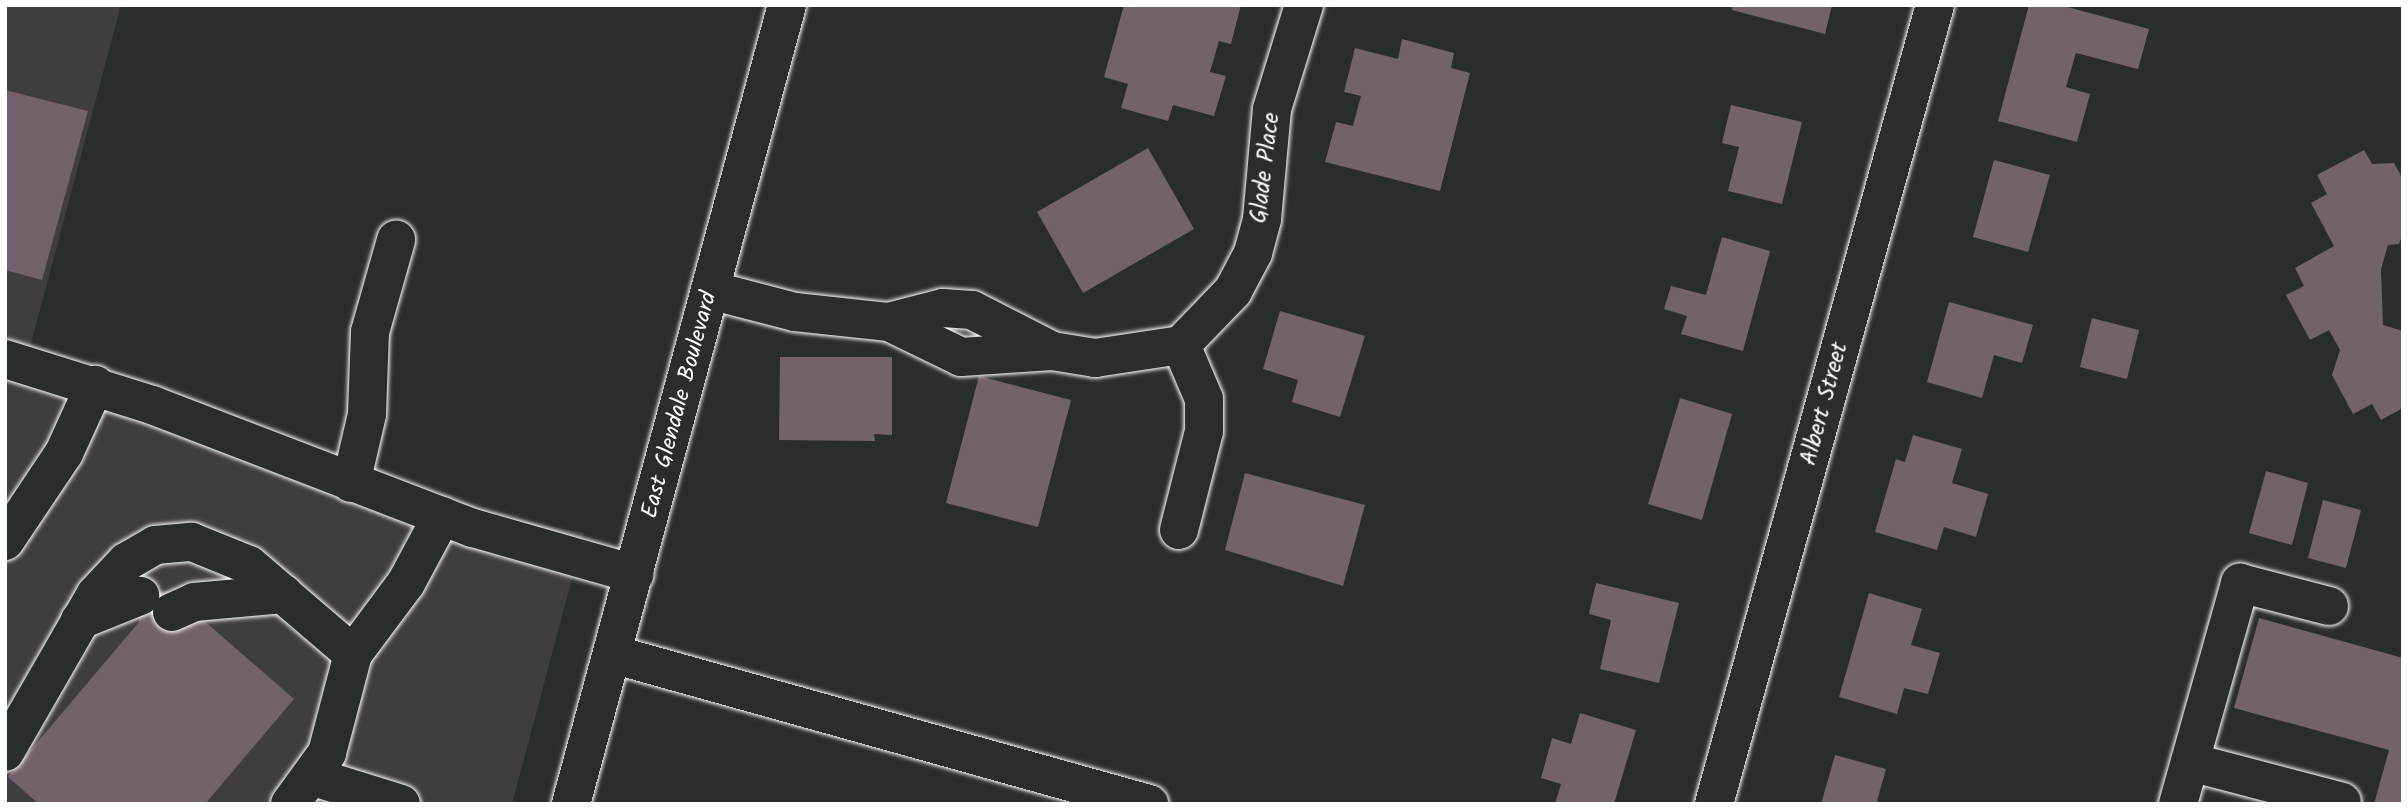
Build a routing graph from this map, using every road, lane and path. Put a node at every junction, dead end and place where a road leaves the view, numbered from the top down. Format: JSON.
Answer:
{"nodes":[{"id":1,"x":787,"y":5,"type":"edge"},
{"id":2,"x":1304,"y":5,"type":"edge"},
{"id":3,"x":1935,"y":5,"type":"edge"},
{"id":4,"x":396,"y":240,"type":"dead end"},
{"id":5,"x":710,"y":290,"type":"junction"},
{"id":6,"x":1181,"y":345,"type":"junction"},
{"id":7,"x":5,"y":359,"type":"edge"},
{"id":8,"x":95,"y":385,"type":"junction"},
{"id":9,"x":351,"y":483,"type":"junction"},
{"id":10,"x":442,"y":516,"type":"junction"},
{"id":11,"x":1179,"y":530,"type":"dead end"},
{"id":12,"x":5,"y":541,"type":"edge"},
{"id":13,"x":635,"y":574,"type":"junction"},
{"id":14,"x":284,"y":594,"type":"junction"},
{"id":15,"x":139,"y":605,"type":"junction"},
{"id":16,"x":2329,"y":606,"type":"dead end"},
{"id":17,"x":353,"y":654,"type":"junction"},
{"id":18,"x":612,"y":654,"type":"junction"},
{"id":19,"x":5,"y":752,"type":"edge"},
{"id":20,"x":2190,"y":762,"type":"junction"},
{"id":21,"x":302,"y":790,"type":"edge"},
{"id":22,"x":2342,"y":802,"type":"edge"},
{"id":23,"x":401,"y":804,"type":"edge"},
{"id":24,"x":571,"y":804,"type":"edge"},
{"id":25,"x":1149,"y":804,"type":"edge"},
{"id":26,"x":1714,"y":804,"type":"edge"},
{"id":27,"x":2178,"y":804,"type":"edge"}],
"edges":[{"from":1,"to":5,"type":"street","name":"East Glendale Boulevard"},
{"from":2,"to":6,"type":"street","name":"Glade Place"},
{"from":3,"to":26,"type":"street","name":"Albert Street"},
{"from":4,"to":9,"type":"street"},
{"from":5,"to":6,"type":"street"},
{"from":5,"to":13,"type":"street","name":"East Glendale Boulevard"},
{"from":6,"to":11,"type":"street"},
{"from":7,"to":8,"type":"street"},
{"from":8,"to":9,"type":"street"},
{"from":8,"to":12,"type":"street"},
{"from":9,"to":10,"type":"street"},
{"from":10,"to":13,"type":"street"},
{"from":10,"to":17,"type":"street"},
{"from":13,"to":18,"type":"street","name":"East Glendale Boulevard"},
{"from":14,"to":15,"type":"street"},
{"from":14,"to":15,"type":"street"},
{"from":14,"to":17,"type":"street"},
{"from":15,"to":19,"type":"street"},
{"from":16,"to":20,"type":"street"},
{"from":17,"to":21,"type":"street"},
{"from":18,"to":24,"type":"street","name":"East Glendale Boulevard"},
{"from":18,"to":25,"type":"street"},
{"from":20,"to":22,"type":"street"},
{"from":20,"to":27,"type":"street"},
{"from":21,"to":23,"type":"street"}]}
